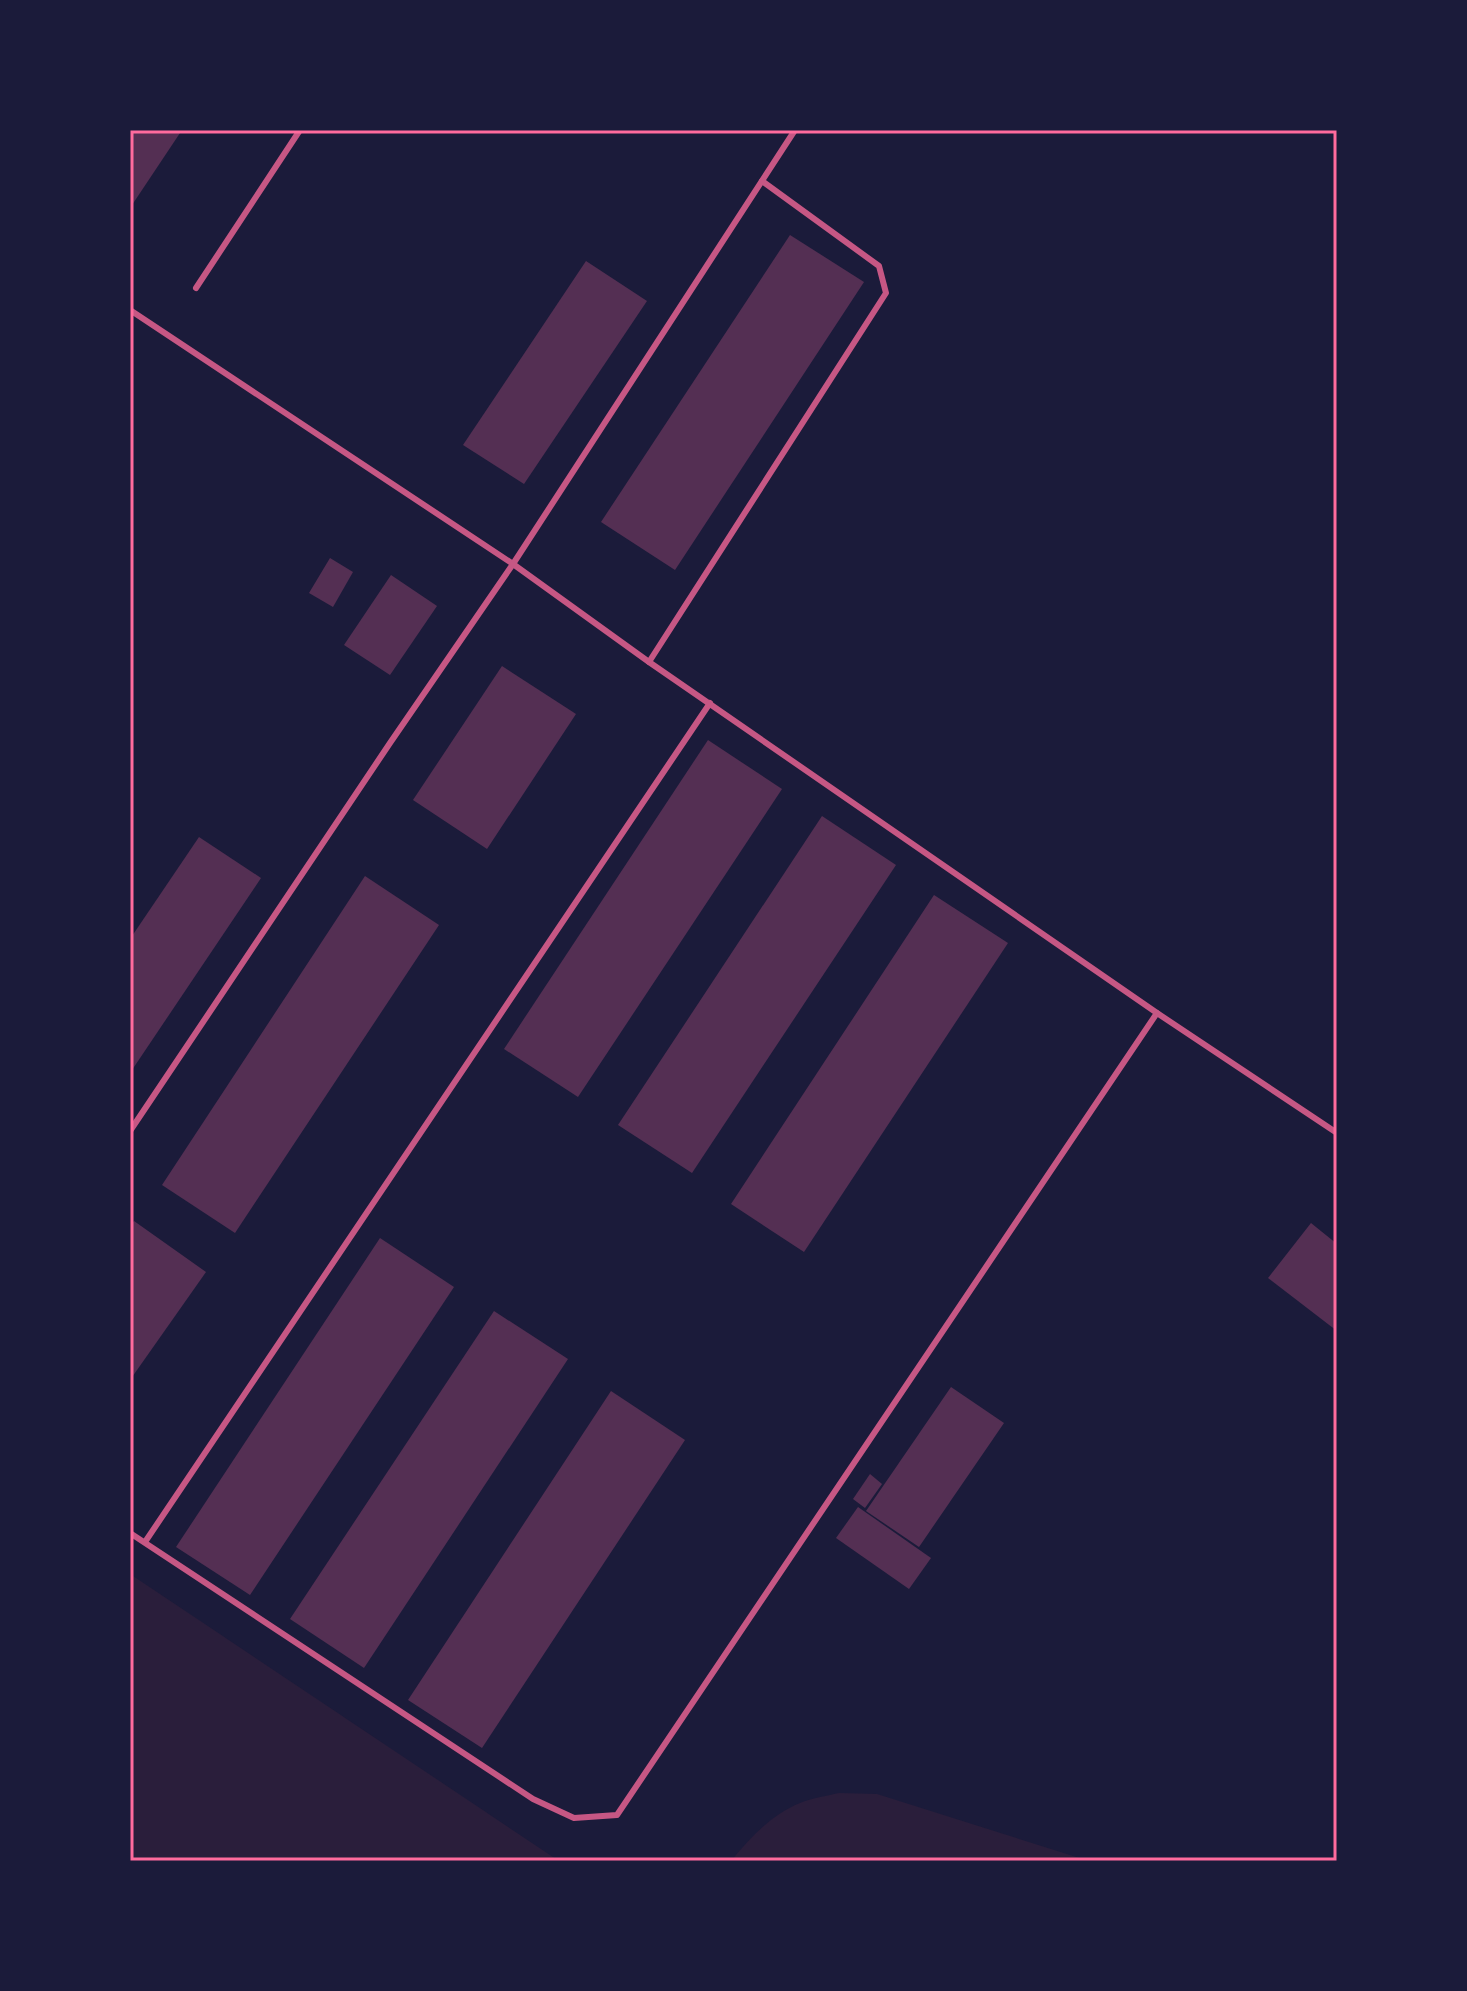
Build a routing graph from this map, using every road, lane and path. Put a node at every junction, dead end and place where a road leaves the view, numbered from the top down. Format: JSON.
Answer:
{"nodes":[{"id":1,"x":300,"y":130,"type":"edge"},
{"id":2,"x":795,"y":130,"type":"edge"},
{"id":3,"x":762,"y":181,"type":"junction"},
{"id":4,"x":196,"y":288,"type":"dead end"},
{"id":5,"x":130,"y":310,"type":"edge"},
{"id":6,"x":513,"y":564,"type":"junction"},
{"id":7,"x":649,"y":662,"type":"junction"},
{"id":8,"x":710,"y":703,"type":"junction"},
{"id":9,"x":1157,"y":1013,"type":"junction"},
{"id":10,"x":130,"y":1131,"type":"edge"},
{"id":11,"x":1337,"y":1133,"type":"edge"},
{"id":12,"x":130,"y":1533,"type":"edge"},
{"id":13,"x":145,"y":1542,"type":"junction"}],
"edges":[{"from":1,"to":4,"type":"lane"},
{"from":2,"to":3,"type":"lane"},
{"from":3,"to":6,"type":"lane"},
{"from":3,"to":7,"type":"lane"},
{"from":5,"to":6,"type":"lane"},
{"from":6,"to":7,"type":"lane"},
{"from":6,"to":10,"type":"lane"},
{"from":7,"to":8,"type":"lane"},
{"from":8,"to":9,"type":"lane"},
{"from":8,"to":13,"type":"lane"},
{"from":9,"to":11,"type":"lane"},
{"from":9,"to":13,"type":"lane"},
{"from":12,"to":13,"type":"lane"}]}
